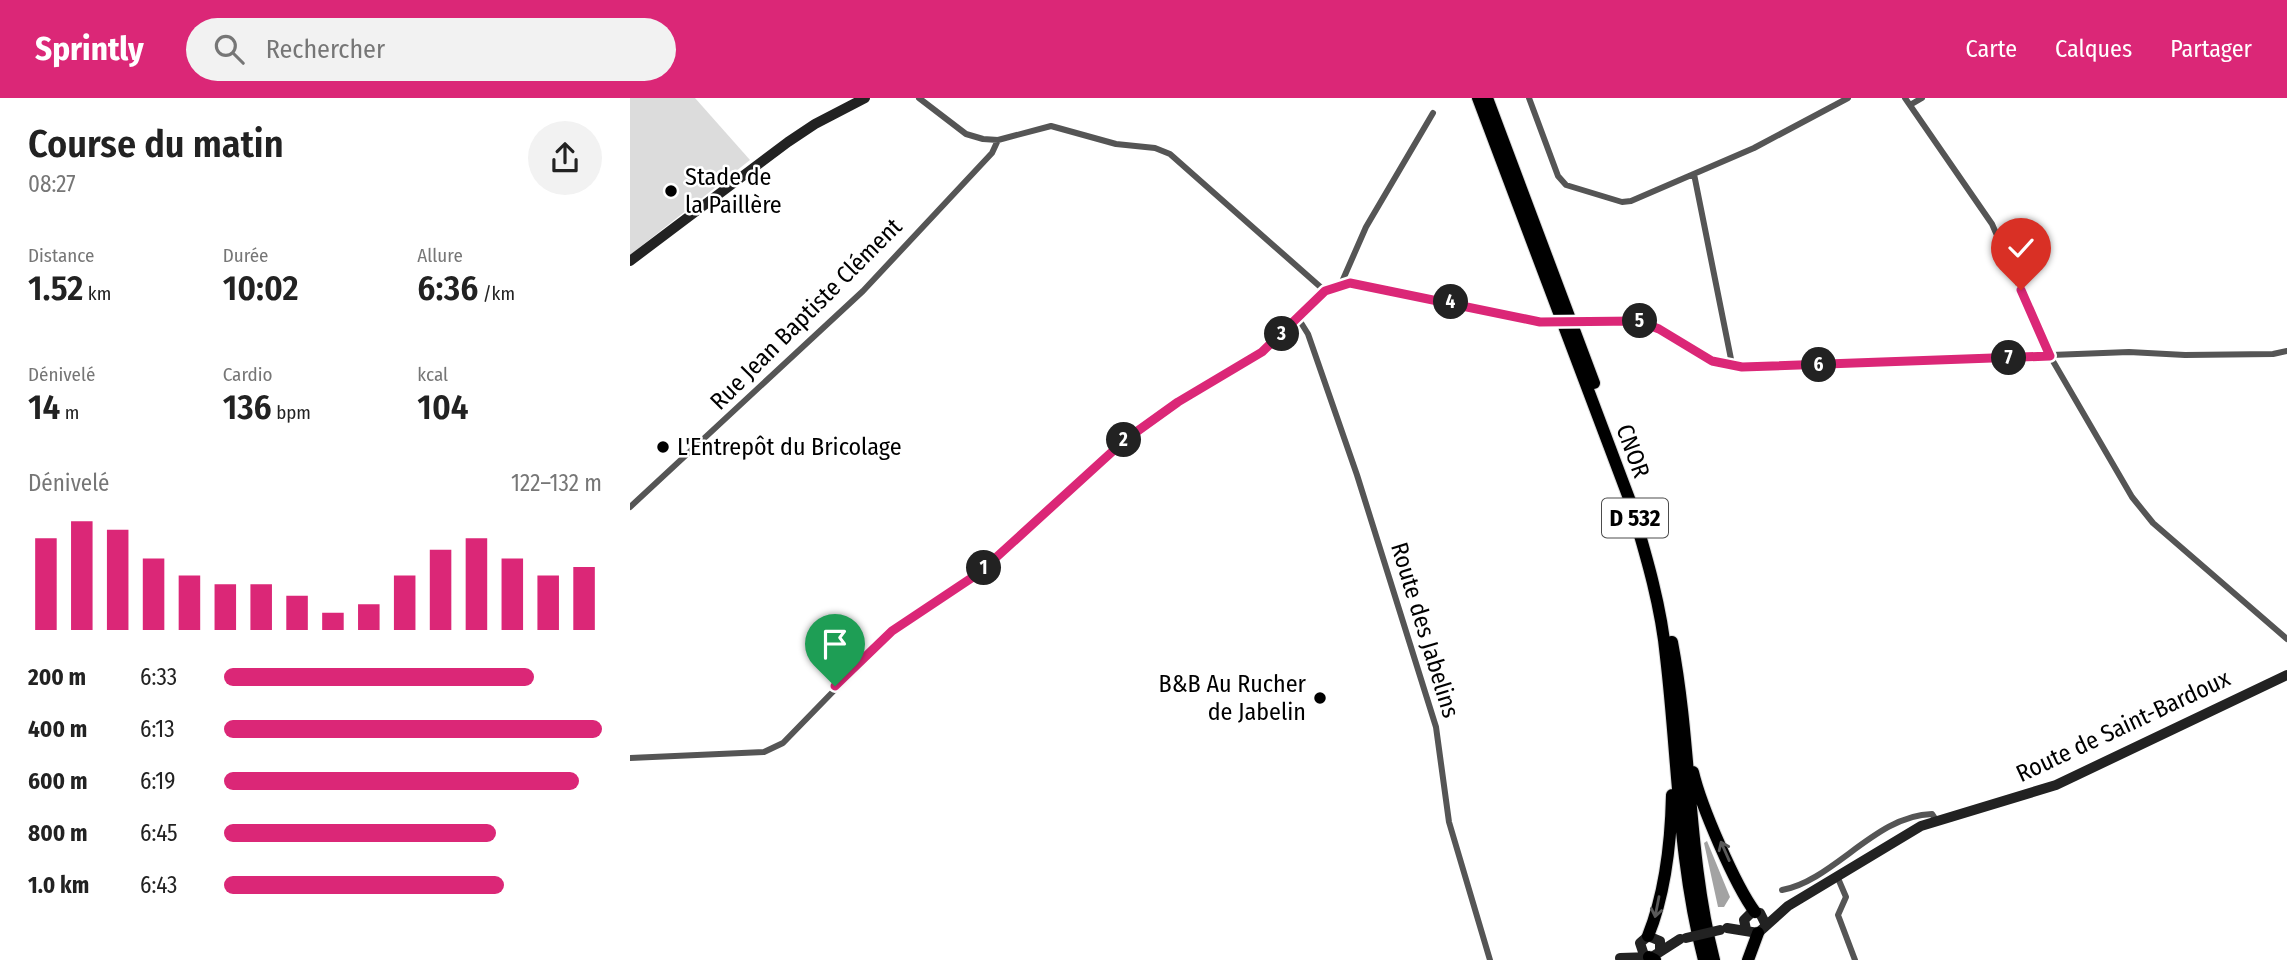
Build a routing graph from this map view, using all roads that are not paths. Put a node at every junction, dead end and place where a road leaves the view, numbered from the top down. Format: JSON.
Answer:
{"nodes":[{"id":1,"x":865,"y":98,"type":"edge"},
{"id":2,"x":919,"y":98,"type":"edge"},
{"id":3,"x":1478,"y":98,"type":"edge"},
{"id":4,"x":1487,"y":98,"type":"edge"},
{"id":5,"x":1529,"y":98,"type":"edge"},
{"id":6,"x":1848,"y":98,"type":"edge"},
{"id":7,"x":1905,"y":98,"type":"edge"},
{"id":8,"x":1922,"y":98,"type":"edge"},
{"id":9,"x":1910,"y":105,"type":"junction"},
{"id":10,"x":1433,"y":113,"type":"dead end"},
{"id":11,"x":998,"y":140,"type":"junction"},
{"id":12,"x":1694,"y":174,"type":"junction"},
{"id":13,"x":630,"y":261,"type":"edge"},
{"id":14,"x":1341,"y":284,"type":"junction"},
{"id":15,"x":1325,"y":291,"type":"junction"},
{"id":16,"x":1298,"y":318,"type":"junction"},
{"id":17,"x":2287,"y":351,"type":"edge"},
{"id":18,"x":2050,"y":356,"type":"junction"},
{"id":19,"x":1728,"y":365,"type":"junction"},
{"id":20,"x":630,"y":507,"type":"edge"},
{"id":21,"x":2287,"y":639,"type":"edge"},
{"id":22,"x":1679,"y":675,"type":"junction"},
{"id":23,"x":2287,"y":675,"type":"edge"},
{"id":24,"x":1672,"y":718,"type":"junction"},
{"id":25,"x":630,"y":758,"type":"edge"},
{"id":26,"x":1936,"y":820,"type":"junction"},
{"id":27,"x":1837,"y":876,"type":"junction"},
{"id":28,"x":1783,"y":890,"type":"dead end"},
{"id":29,"x":1755,"y":922,"type":"junction"},
{"id":30,"x":1649,"y":939,"type":"junction"},
{"id":31,"x":1683,"y":939,"type":"junction"},
{"id":32,"x":1652,"y":956,"type":"edge"},
{"id":33,"x":1616,"y":959,"type":"edge"},
{"id":34,"x":1490,"y":960,"type":"edge"},
{"id":35,"x":1704,"y":960,"type":"edge"},
{"id":36,"x":1714,"y":960,"type":"edge"},
{"id":37,"x":1748,"y":960,"type":"edge"},
{"id":38,"x":1855,"y":960,"type":"edge"}],
"edges":[{"from":1,"to":13,"type":"street"},
{"from":2,"to":11,"type":"street"},
{"from":3,"to":24,"type":"highway","name":"CNOR","number":"D 532"},
{"from":4,"to":22,"type":"highway","name":"CNOR","number":"D 532"},
{"from":5,"to":12,"type":"street"},
{"from":6,"to":12,"type":"street"},
{"from":7,"to":9,"type":"street"},
{"from":8,"to":9,"type":"street"},
{"from":9,"to":18,"type":"street"},
{"from":10,"to":14,"type":"street"},
{"from":11,"to":15,"type":"street"},
{"from":11,"to":20,"type":"street","name":"Rue Jean Baptiste Clément"},
{"from":12,"to":19,"type":"street"},
{"from":14,"to":15,"type":"street"},
{"from":14,"to":19,"type":"street","bridge":true},
{"from":15,"to":16,"type":"street"},
{"from":16,"to":25,"type":"street"},
{"from":16,"to":34,"type":"street","name":"Route des Jabelins"},
{"from":17,"to":18,"type":"street"},
{"from":18,"to":19,"type":"street"},
{"from":18,"to":21,"type":"street"},
{"from":29,"to":22,"type":"highway","one_way":true},
{"from":22,"to":36,"type":"highway","name":"CNOR","number":"D 532"},
{"from":23,"to":26,"type":"street","name":"Route de Saint-Bardoux"},
{"from":24,"to":30,"type":"highway","one_way":true},
{"from":24,"to":35,"type":"highway","name":"CNOR","number":"D 532"},
{"from":26,"to":27,"type":"street","name":"Route de Saint-Bardoux"},
{"from":26,"to":28,"type":"street"},
{"from":27,"to":29,"type":"street","name":"Route de Saint-Bardoux"},
{"from":27,"to":38,"type":"street"},
{"from":29,"to":31,"type":"street","name":"Route de Saint-Bardoux","bridge":true},
{"from":29,"to":37,"type":"highway"},
{"from":30,"to":31,"type":"street","name":"Route de Saint-Bardoux"},
{"from":30,"to":32,"type":"street"},
{"from":30,"to":32,"type":"street"},
{"from":30,"to":33,"type":"street","name":"Route de Saint-Bardoux"},
{"from":31,"to":32,"type":"street","name":"Route de Saint-Bardoux"},
{"from":32,"to":33,"type":"street","name":"Route de Saint-Bardoux"}]}
